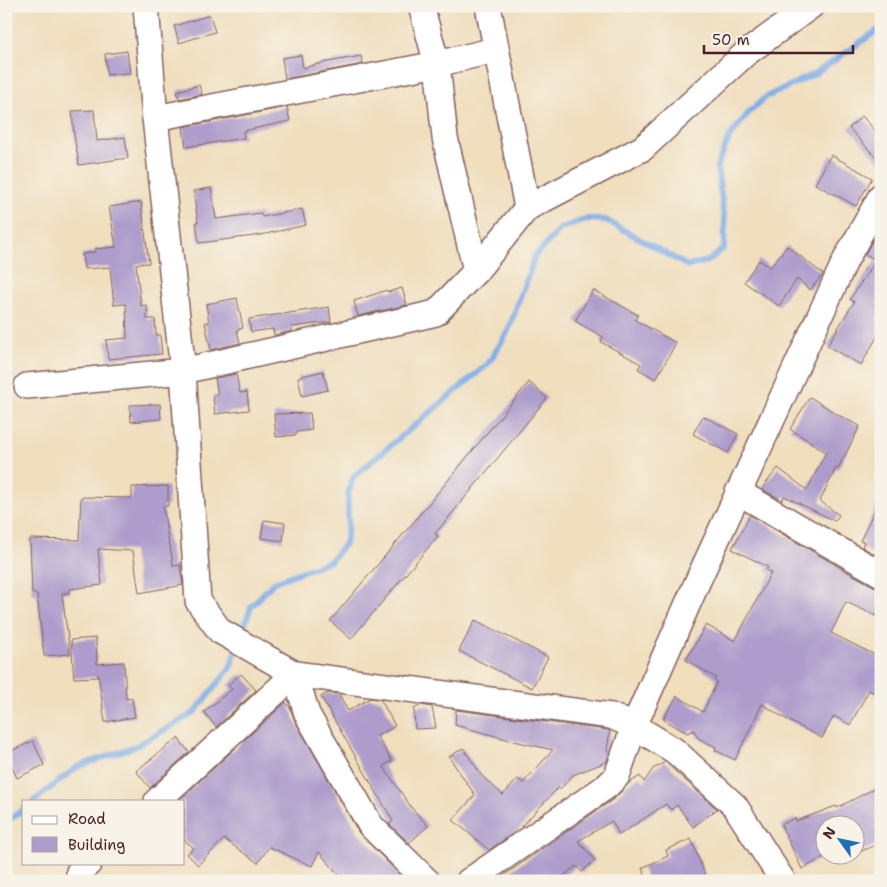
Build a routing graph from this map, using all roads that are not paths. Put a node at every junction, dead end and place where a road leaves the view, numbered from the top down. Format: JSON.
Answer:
{"nodes":[{"id":1,"x":146,"y":6,"type":"edge"},
{"id":2,"x":420,"y":6,"type":"edge"},
{"id":3,"x":488,"y":6,"type":"edge"},
{"id":4,"x":811,"y":6,"type":"edge"},
{"id":5,"x":495,"y":50,"type":"junction"},
{"id":6,"x":437,"y":64,"type":"junction"},
{"id":7,"x":154,"y":118,"type":"junction"},
{"id":8,"x":881,"y":196,"type":"edge"},
{"id":9,"x":527,"y":208,"type":"junction"},
{"id":10,"x":476,"y":270,"type":"junction"},
{"id":11,"x":183,"y":371,"type":"junction"},
{"id":12,"x":27,"y":386,"type":"dead end"},
{"id":13,"x":738,"y":492,"type":"junction"},
{"id":14,"x":881,"y":574,"type":"edge"},
{"id":15,"x":295,"y":674,"type":"junction"},
{"id":16,"x":634,"y":726,"type":"junction"},
{"id":17,"x":158,"y":800,"type":"edge"},
{"id":18,"x":87,"y":864,"type":"edge"},
{"id":19,"x":81,"y":881,"type":"edge"},
{"id":20,"x":427,"y":881,"type":"edge"},
{"id":21,"x":469,"y":881,"type":"edge"},
{"id":22,"x":783,"y":881,"type":"edge"}],
"edges":[{"from":1,"to":7,"type":"street"},
{"from":2,"to":6,"type":"street"},
{"from":3,"to":5,"type":"street"},
{"from":4,"to":9,"type":"street"},
{"from":5,"to":6,"type":"street"},
{"from":5,"to":9,"type":"street"},
{"from":6,"to":7,"type":"street"},
{"from":6,"to":10,"type":"street"},
{"from":7,"to":11,"type":"street"},
{"from":8,"to":13,"type":"street"},
{"from":9,"to":10,"type":"street"},
{"from":10,"to":11,"type":"street"},
{"from":11,"to":12,"type":"street"},
{"from":11,"to":15,"type":"street"},
{"from":13,"to":14,"type":"street"},
{"from":13,"to":16,"type":"street"},
{"from":15,"to":16,"type":"street"},
{"from":15,"to":17,"type":"street"},
{"from":15,"to":20,"type":"street"},
{"from":16,"to":21,"type":"street"},
{"from":16,"to":22,"type":"street"},
{"from":18,"to":19,"type":"street"}]}
